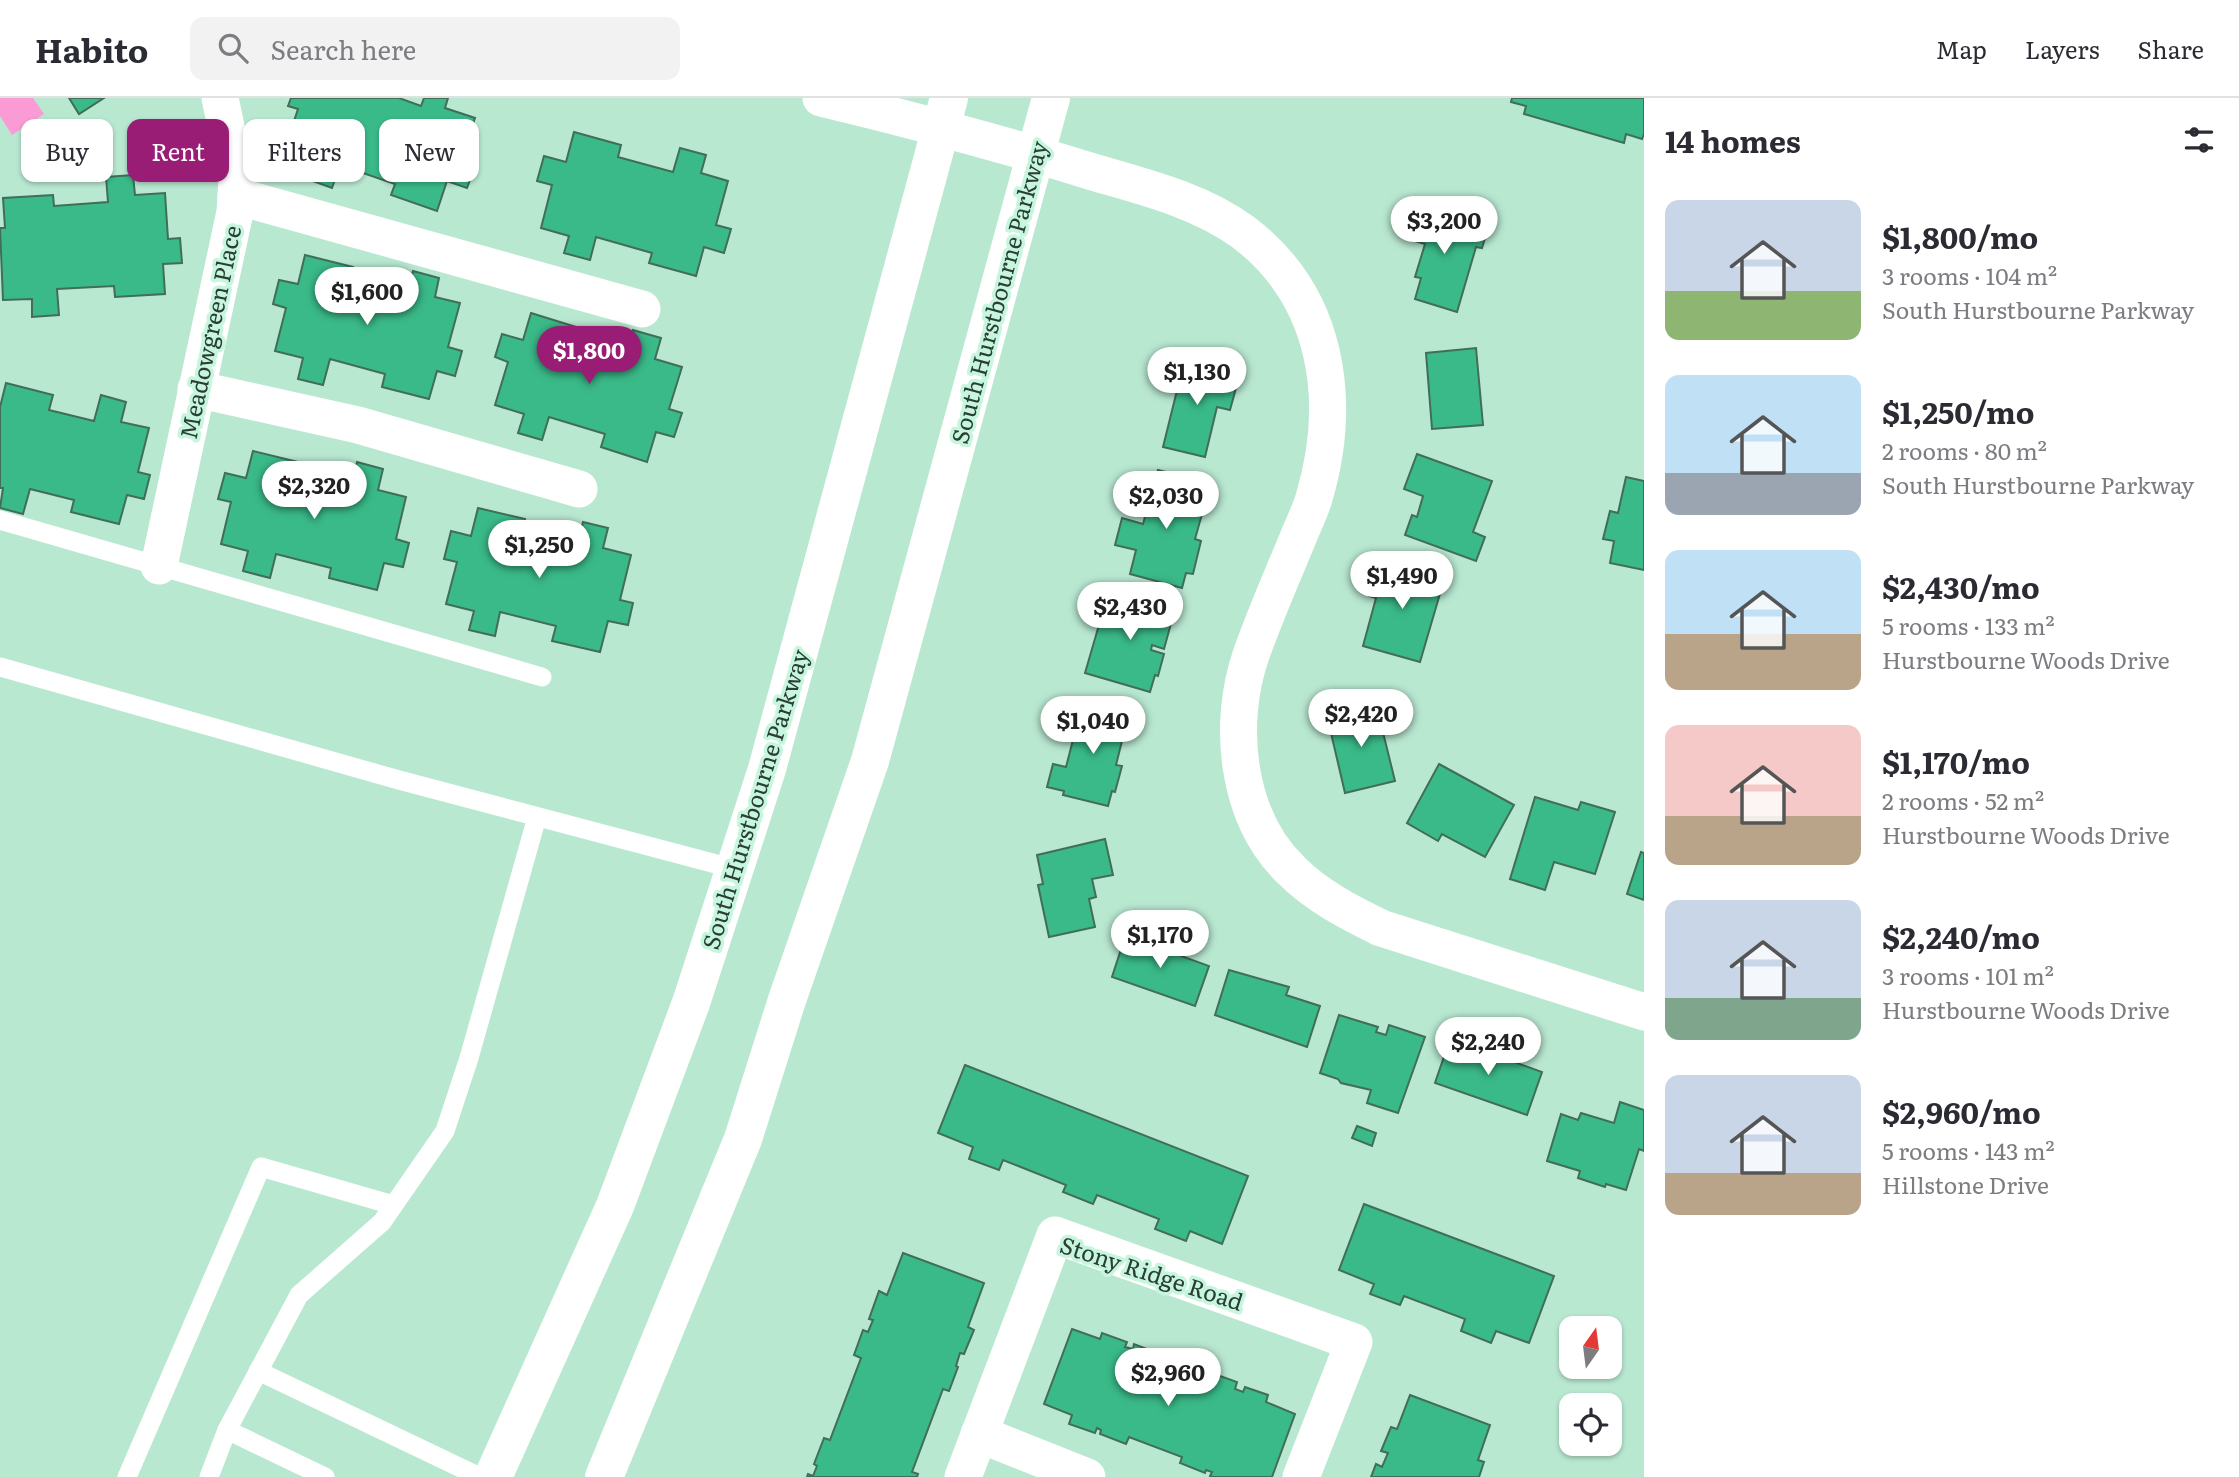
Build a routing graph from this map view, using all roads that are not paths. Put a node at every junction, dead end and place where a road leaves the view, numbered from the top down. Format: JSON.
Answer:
{"nodes":[{"id":1,"x":220,"y":98,"type":"edge"},
{"id":2,"x":821,"y":98,"type":"edge"},
{"id":3,"x":1051,"y":98,"type":"edge"},
{"id":4,"x":945,"y":113,"type":"edge"},
{"id":5,"x":1036,"y":155,"type":"junction"},
{"id":6,"x":236,"y":196,"type":"junction"},
{"id":7,"x":642,"y":309,"type":"dead end"},
{"id":8,"x":197,"y":389,"type":"junction"},
{"id":9,"x":579,"y":489,"type":"dead end"},
{"id":10,"x":0,"y":520,"type":"edge"},
{"id":11,"x":159,"y":566,"type":"junction"},
{"id":12,"x":0,"y":667,"type":"edge"},
{"id":13,"x":542,"y":677,"type":"dead end"},
{"id":14,"x":537,"y":817,"type":"junction"},
{"id":15,"x":735,"y":869,"type":"junction"},
{"id":16,"x":1644,"y":1012,"type":"edge"},
{"id":17,"x":393,"y":1205,"type":"junction"},
{"id":18,"x":258,"y":1371,"type":"junction"},
{"id":19,"x":227,"y":1430,"type":"junction"},
{"id":20,"x":979,"y":1434,"type":"junction"},
{"id":21,"x":127,"y":1477,"type":"edge"},
{"id":22,"x":209,"y":1477,"type":"edge"},
{"id":23,"x":325,"y":1477,"type":"edge"},
{"id":24,"x":480,"y":1477,"type":"edge"},
{"id":25,"x":493,"y":1477,"type":"edge"},
{"id":26,"x":604,"y":1477,"type":"edge"},
{"id":27,"x":963,"y":1477,"type":"edge"},
{"id":28,"x":1087,"y":1477,"type":"edge"},
{"id":29,"x":1301,"y":1477,"type":"edge"}],
"edges":[{"from":1,"to":6,"type":"street","name":"Meadowgreen Place"},
{"from":2,"to":4,"type":"street"},
{"from":3,"to":5,"type":"main road","name":"South Hurstbourne Parkway"},
{"from":4,"to":5,"type":"street"},
{"from":4,"to":15,"type":"main road","name":"South Hurstbourne Parkway"},
{"from":5,"to":16,"type":"street"},
{"from":5,"to":26,"type":"main road","name":"South Hurstbourne Parkway"},
{"from":6,"to":7,"type":"street"},
{"from":6,"to":8,"type":"street","name":"Meadowgreen Place"},
{"from":8,"to":9,"type":"street"},
{"from":8,"to":11,"type":"street","name":"Meadowgreen Place"},
{"from":10,"to":11,"type":"lane"},
{"from":11,"to":13,"type":"lane"},
{"from":12,"to":14,"type":"lane"},
{"from":14,"to":15,"type":"lane"},
{"from":14,"to":17,"type":"lane"},
{"from":15,"to":25,"type":"main road","name":"South Hurstbourne Parkway"},
{"from":17,"to":18,"type":"lane"},
{"from":17,"to":21,"type":"lane"},
{"from":18,"to":19,"type":"lane"},
{"from":18,"to":24,"type":"lane"},
{"from":19,"to":22,"type":"lane"},
{"from":19,"to":23,"type":"lane"},
{"from":20,"to":27,"type":"street","name":"Stony Ridge Road"},
{"from":20,"to":28,"type":"street"},
{"from":20,"to":29,"type":"street","name":"Stony Ridge Road"}]}
